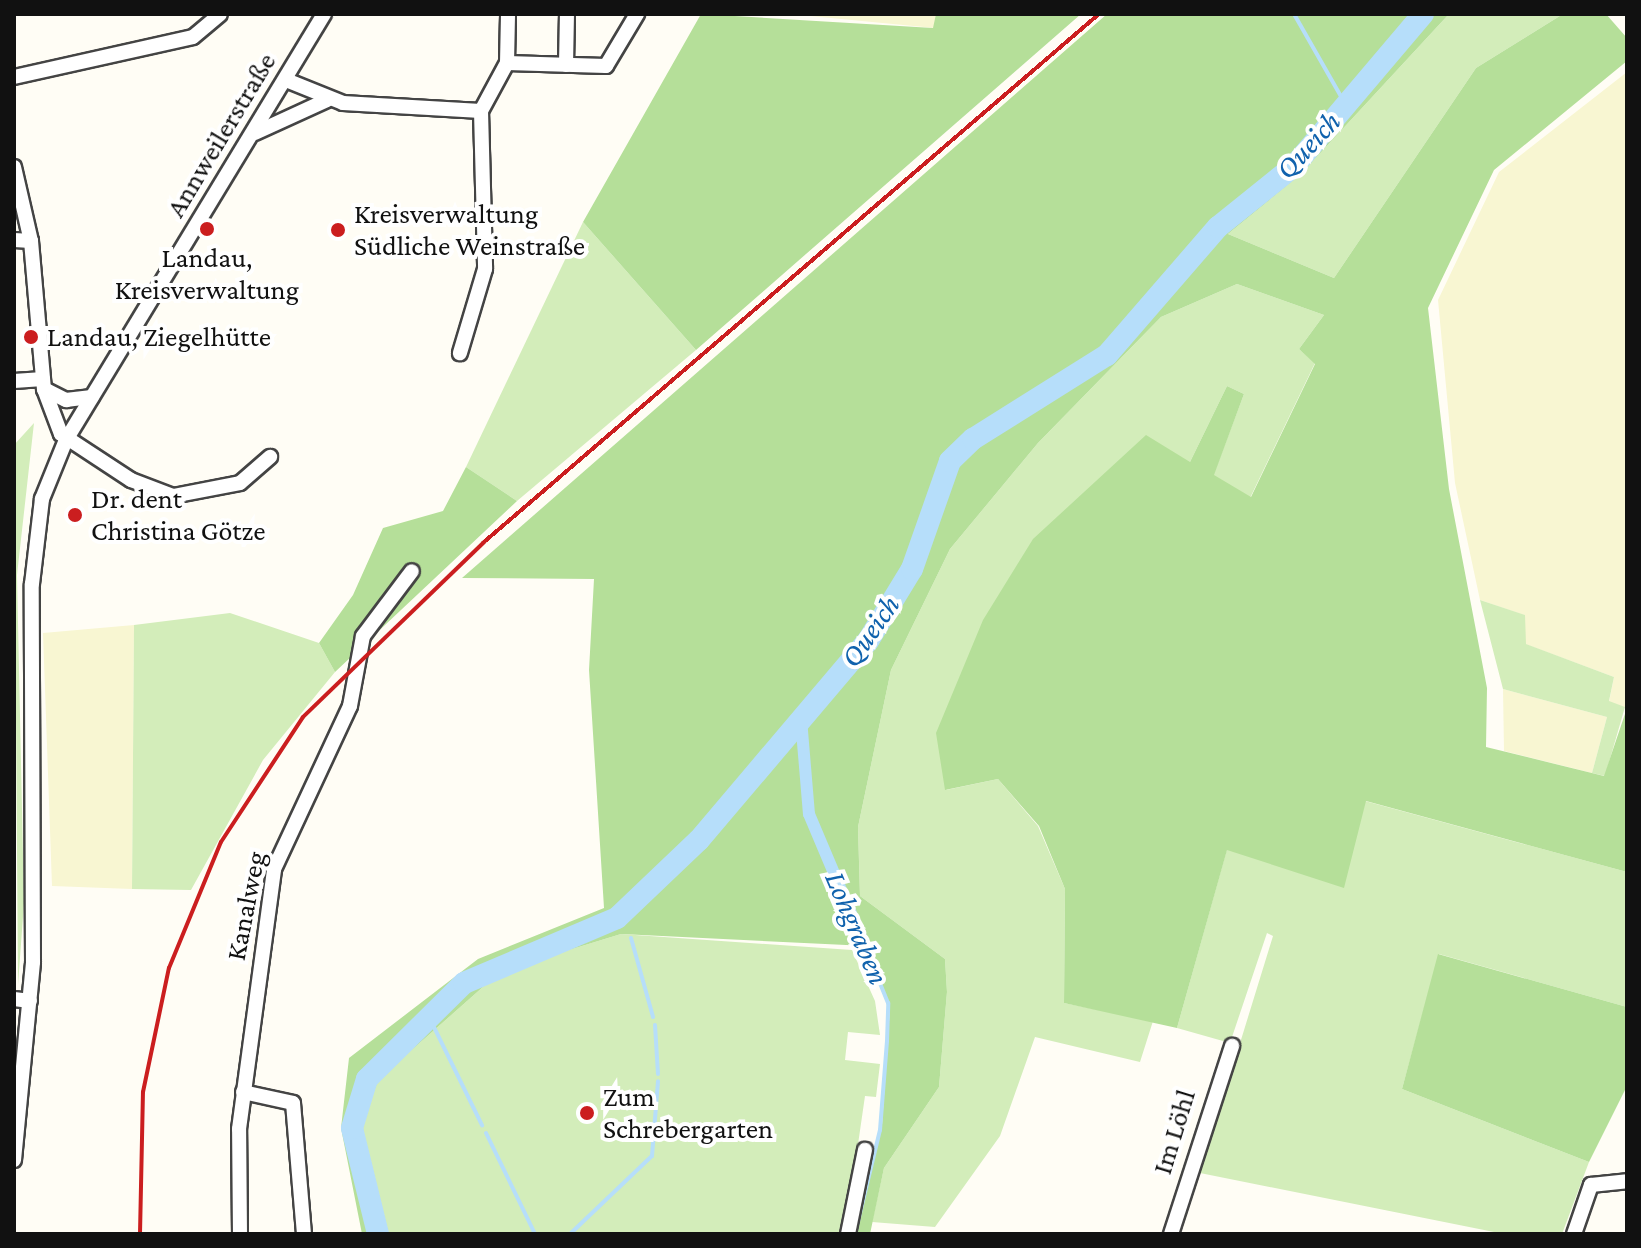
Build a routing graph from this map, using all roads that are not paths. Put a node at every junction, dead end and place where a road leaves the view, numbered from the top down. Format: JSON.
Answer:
{"nodes":[{"id":1,"x":220,"y":14,"type":"edge"},
{"id":2,"x":324,"y":14,"type":"edge"},
{"id":3,"x":508,"y":14,"type":"edge"},
{"id":4,"x":567,"y":14,"type":"edge"},
{"id":5,"x":637,"y":14,"type":"edge"},
{"id":6,"x":507,"y":63,"type":"junction"},
{"id":7,"x":566,"y":65,"type":"junction"},
{"id":8,"x":14,"y":77,"type":"edge"},
{"id":9,"x":286,"y":80,"type":"junction"},
{"id":10,"x":327,"y":100,"type":"junction"},
{"id":11,"x":481,"y":111,"type":"junction"},
{"id":12,"x":255,"y":133,"type":"junction"},
{"id":13,"x":14,"y":167,"type":"edge"},
{"id":14,"x":14,"y":240,"type":"edge"},
{"id":15,"x":31,"y":241,"type":"junction"},
{"id":16,"x":460,"y":353,"type":"dead end"},
{"id":17,"x":14,"y":381,"type":"edge"},
{"id":18,"x":44,"y":384,"type":"junction"},
{"id":19,"x":92,"y":397,"type":"junction"},
{"id":20,"x":66,"y":440,"type":"junction"},
{"id":21,"x":270,"y":457,"type":"dead end"},
{"id":22,"x":412,"y":571,"type":"dead end"},
{"id":23,"x":14,"y":999,"type":"edge"},
{"id":24,"x":30,"y":1001,"type":"junction"},
{"id":25,"x":1232,"y":1046,"type":"dead end"},
{"id":26,"x":243,"y":1092,"type":"junction"},
{"id":27,"x":865,"y":1150,"type":"dead end"},
{"id":28,"x":14,"y":1160,"type":"edge"},
{"id":29,"x":1627,"y":1181,"type":"edge"},
{"id":30,"x":240,"y":1234,"type":"edge"},
{"id":31,"x":304,"y":1234,"type":"edge"},
{"id":32,"x":848,"y":1234,"type":"edge"},
{"id":33,"x":1171,"y":1234,"type":"edge"},
{"id":34,"x":1574,"y":1234,"type":"edge"}],
"edges":[{"from":1,"to":8,"type":"street"},
{"from":2,"to":9,"type":"street","name":"Annweilerstraße"},
{"from":3,"to":6,"type":"street"},
{"from":4,"to":7,"type":"street"},
{"from":5,"to":7,"type":"street"},
{"from":6,"to":7,"type":"street"},
{"from":6,"to":11,"type":"street"},
{"from":9,"to":10,"type":"street"},
{"from":9,"to":12,"type":"street","name":"Annweilerstraße"},
{"from":10,"to":11,"type":"street"},
{"from":10,"to":12,"type":"street"},
{"from":11,"to":16,"type":"street"},
{"from":12,"to":19,"type":"street","name":"Annweilerstraße"},
{"from":13,"to":15,"type":"street"},
{"from":14,"to":15,"type":"street"},
{"from":15,"to":18,"type":"street"},
{"from":17,"to":18,"type":"street"},
{"from":18,"to":19,"type":"street"},
{"from":18,"to":20,"type":"street"},
{"from":19,"to":20,"type":"street","name":"Annweilerstraße"},
{"from":20,"to":21,"type":"street"},
{"from":20,"to":24,"type":"street","name":"Annweilerstraße"},
{"from":22,"to":26,"type":"street","name":"Kanalweg"},
{"from":23,"to":24,"type":"street"},
{"from":24,"to":28,"type":"street","name":"Annweilerstraße"},
{"from":25,"to":33,"type":"street","name":"Im Löhl"},
{"from":26,"to":30,"type":"street","name":"Kanalweg"},
{"from":26,"to":31,"type":"street"},
{"from":27,"to":32,"type":"street"},
{"from":29,"to":34,"type":"street"}]}
